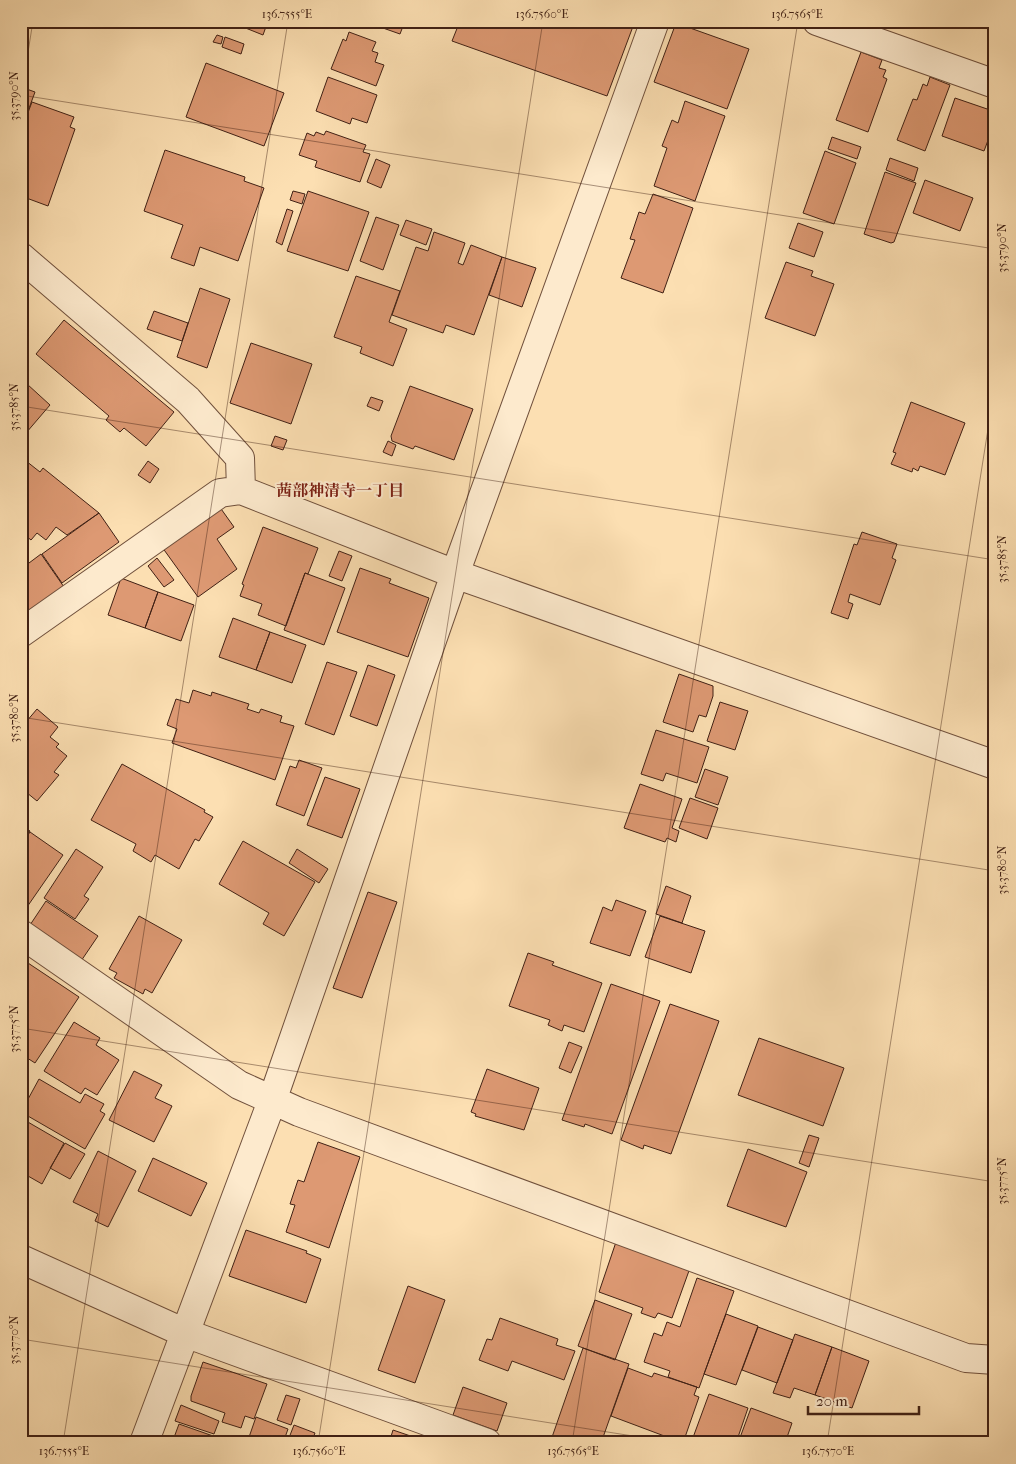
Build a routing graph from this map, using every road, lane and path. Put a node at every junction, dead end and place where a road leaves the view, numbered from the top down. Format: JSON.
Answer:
{"nodes":[{"id":1,"x":655,"y":21,"type":"edge"},
{"id":2,"x":817,"y":21,"type":"edge"},
{"id":3,"x":995,"y":84,"type":"edge"},
{"id":4,"x":21,"y":257,"type":"edge"},
{"id":5,"x":241,"y":490,"type":"junction"},
{"id":6,"x":455,"y":574,"type":"junction"},
{"id":7,"x":21,"y":634,"type":"edge"},
{"id":8,"x":995,"y":765,"type":"edge"},
{"id":9,"x":21,"y":934,"type":"edge"},
{"id":10,"x":272,"y":1101,"type":"junction"},
{"id":11,"x":21,"y":1259,"type":"edge"},
{"id":12,"x":185,"y":1333,"type":"junction"},
{"id":13,"x":995,"y":1360,"type":"edge"},
{"id":14,"x":144,"y":1443,"type":"edge"},
{"id":15,"x":487,"y":1443,"type":"edge"}],
"edges":[{"from":1,"to":6,"type":"street"},
{"from":2,"to":3,"type":"street"},
{"from":4,"to":5,"type":"street"},
{"from":5,"to":6,"type":"street"},
{"from":5,"to":7,"type":"street"},
{"from":6,"to":8,"type":"street"},
{"from":6,"to":10,"type":"street"},
{"from":9,"to":10,"type":"street"},
{"from":10,"to":12,"type":"street"},
{"from":10,"to":13,"type":"street"},
{"from":11,"to":12,"type":"street"},
{"from":12,"to":14,"type":"street"},
{"from":12,"to":15,"type":"street"}]}
